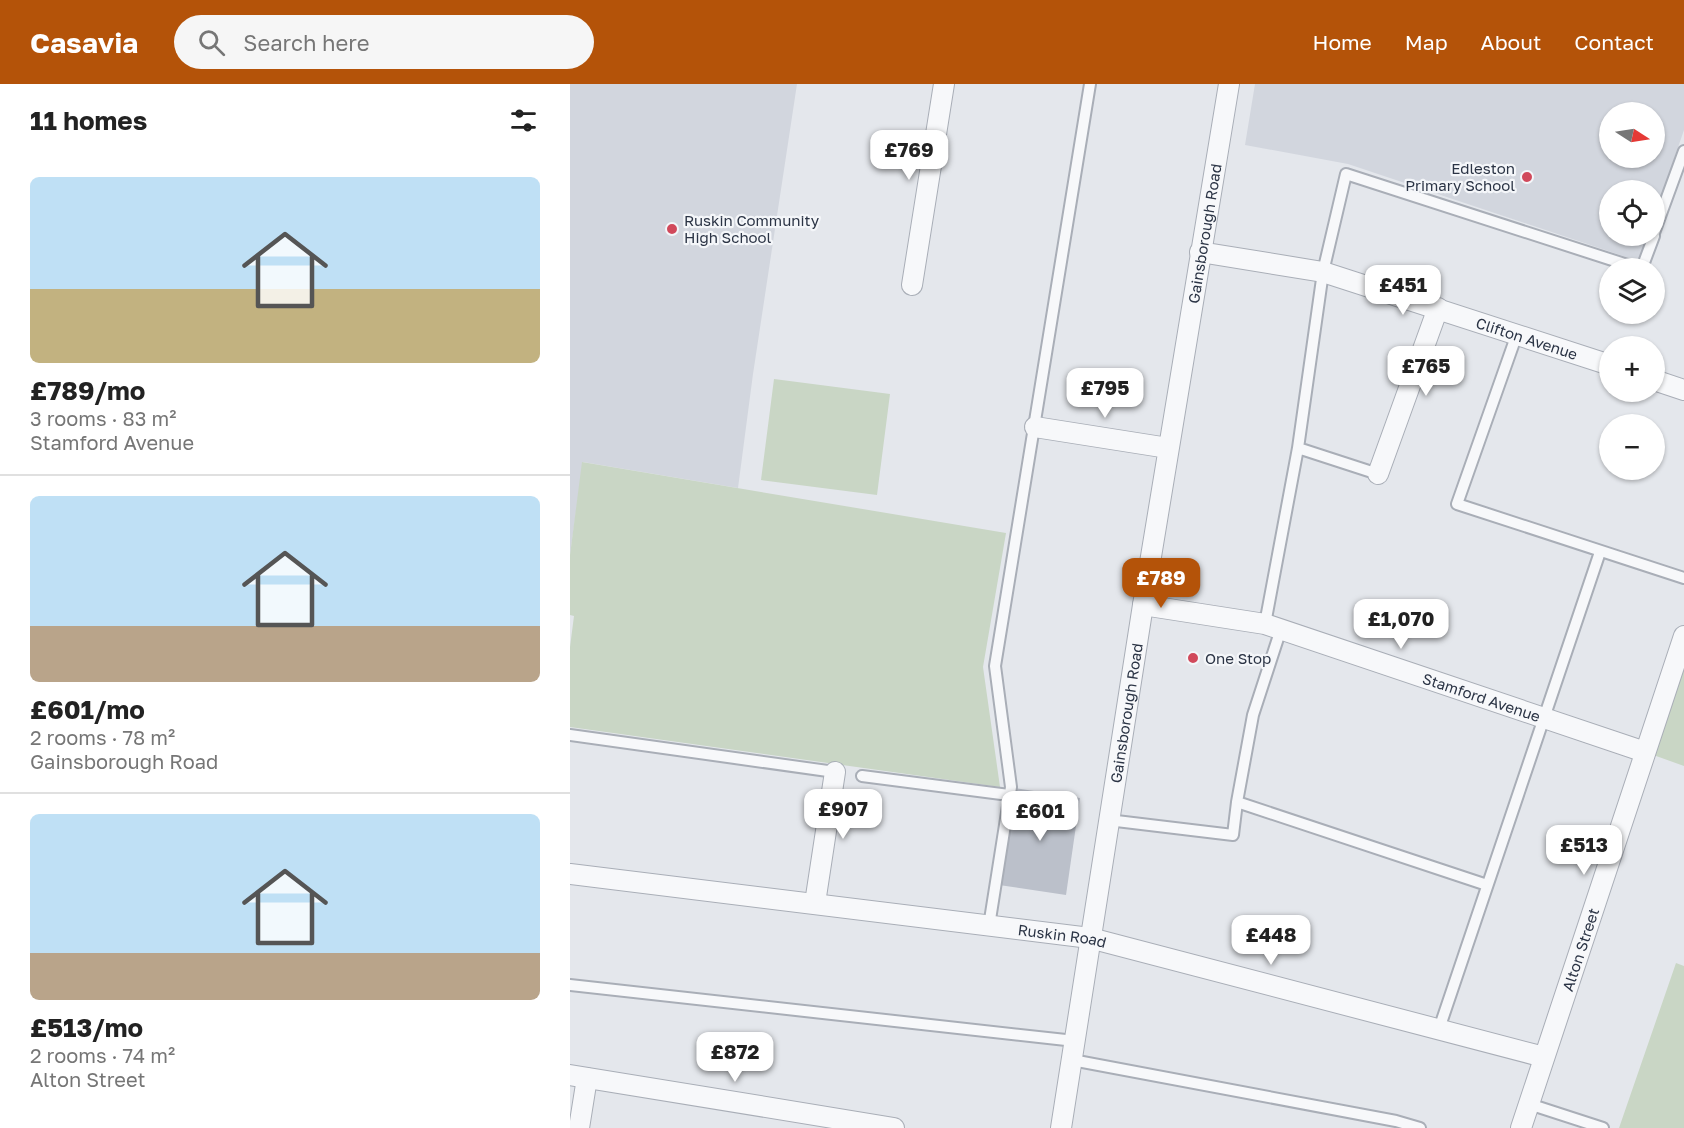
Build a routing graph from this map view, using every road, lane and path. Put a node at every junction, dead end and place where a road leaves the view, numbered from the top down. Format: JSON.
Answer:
{"nodes":[{"id":1,"x":944,"y":84,"type":"edge"},
{"id":2,"x":1090,"y":84,"type":"edge"},
{"id":3,"x":1230,"y":84,"type":"edge"},
{"id":4,"x":1684,"y":151,"type":"edge"},
{"id":5,"x":1665,"y":204,"type":"edge"},
{"id":6,"x":1200,"y":252,"type":"junction"},
{"id":7,"x":1606,"y":258,"type":"edge"},
{"id":8,"x":1323,"y":272,"type":"junction"},
{"id":9,"x":912,"y":285,"type":"dead end"},
{"id":10,"x":1438,"y":308,"type":"junction"},
{"id":11,"x":1517,"y":334,"type":"junction"},
{"id":12,"x":1599,"y":361,"type":"edge"},
{"id":13,"x":1665,"y":384,"type":"edge"},
{"id":14,"x":1684,"y":390,"type":"edge"},
{"id":15,"x":1035,"y":427,"type":"junction"},
{"id":16,"x":1168,"y":448,"type":"junction"},
{"id":17,"x":1298,"y":448,"type":"junction"},
{"id":18,"x":1378,"y":474,"type":"joint"},
{"id":19,"x":1600,"y":552,"type":"junction"},
{"id":20,"x":1684,"y":578,"type":"edge"},
{"id":21,"x":1143,"y":604,"type":"junction"},
{"id":22,"x":1273,"y":627,"type":"junction"},
{"id":23,"x":1684,"y":636,"type":"edge"},
{"id":24,"x":1543,"y":718,"type":"junction"},
{"id":25,"x":570,"y":735,"type":"edge"},
{"id":26,"x":1645,"y":752,"type":"junction"},
{"id":27,"x":835,"y":772,"type":"joint"},
{"id":28,"x":862,"y":776,"type":"dead end"},
{"id":29,"x":1009,"y":795,"type":"junction"},
{"id":30,"x":1237,"y":802,"type":"junction"},
{"id":31,"x":1108,"y":820,"type":"junction"},
{"id":32,"x":570,"y":874,"type":"edge"},
{"id":33,"x":1487,"y":885,"type":"junction"},
{"id":34,"x":815,"y":903,"type":"junction"},
{"id":35,"x":989,"y":926,"type":"junction"},
{"id":36,"x":1090,"y":938,"type":"junction"},
{"id":37,"x":570,"y":985,"type":"edge"},
{"id":38,"x":1439,"y":1029,"type":"junction"},
{"id":39,"x":1073,"y":1051,"type":"junction"},
{"id":40,"x":1544,"y":1057,"type":"junction"},
{"id":41,"x":578,"y":1076,"type":"edge"},
{"id":42,"x":1528,"y":1104,"type":"junction"},
{"id":43,"x":579,"y":1128,"type":"edge"},
{"id":44,"x":894,"y":1128,"type":"edge"},
{"id":45,"x":1061,"y":1128,"type":"edge"},
{"id":46,"x":1420,"y":1128,"type":"edge"},
{"id":47,"x":1521,"y":1128,"type":"edge"},
{"id":48,"x":1603,"y":1128,"type":"edge"}],
"edges":[{"from":1,"to":9,"type":"street"},
{"from":2,"to":15,"type":"lane"},
{"from":3,"to":6,"type":"street","name":"Gainsborough Road"},
{"from":4,"to":5,"type":"lane"},
{"from":6,"to":8,"type":"street","name":"Clifton Avenue"},
{"from":6,"to":16,"type":"street","name":"Gainsborough Road"},
{"from":7,"to":8,"type":"lane"},
{"from":8,"to":10,"type":"street","name":"Clifton Avenue"},
{"from":8,"to":17,"type":"lane"},
{"from":10,"to":11,"type":"street","name":"Clifton Avenue"},
{"from":10,"to":18,"type":"street"},
{"from":11,"to":12,"type":"street","name":"Clifton Avenue"},
{"from":11,"to":19,"type":"lane"},
{"from":13,"to":14,"type":"street"},
{"from":15,"to":16,"type":"street"},
{"from":15,"to":29,"type":"lane"},
{"from":16,"to":21,"type":"street","name":"Gainsborough Road"},
{"from":17,"to":18,"type":"lane"},
{"from":17,"to":22,"type":"lane"},
{"from":19,"to":20,"type":"lane"},
{"from":19,"to":24,"type":"lane"},
{"from":21,"to":22,"type":"street","name":"Stamford Avenue"},
{"from":21,"to":31,"type":"street","name":"Gainsborough Road"},
{"from":22,"to":24,"type":"street","name":"Stamford Avenue"},
{"from":22,"to":30,"type":"lane"},
{"from":23,"to":26,"type":"street","name":"Alton Street"},
{"from":24,"to":26,"type":"street","name":"Stamford Avenue"},
{"from":24,"to":33,"type":"lane"},
{"from":25,"to":27,"type":"lane"},
{"from":26,"to":40,"type":"street","name":"Alton Street"},
{"from":27,"to":34,"type":"street"},
{"from":28,"to":29,"type":"lane"},
{"from":29,"to":35,"type":"lane"},
{"from":30,"to":31,"type":"lane"},
{"from":30,"to":33,"type":"lane"},
{"from":31,"to":36,"type":"street","name":"Gainsborough Road"},
{"from":32,"to":34,"type":"street","name":"Ruskin Road"},
{"from":33,"to":38,"type":"lane"},
{"from":34,"to":35,"type":"street","name":"Ruskin Road"},
{"from":35,"to":36,"type":"street","name":"Ruskin Road"},
{"from":36,"to":38,"type":"street","name":"Ruskin Road"},
{"from":36,"to":39,"type":"street","name":"Gainsborough Road"},
{"from":37,"to":39,"type":"lane"},
{"from":38,"to":40,"type":"street","name":"Ruskin Road"},
{"from":39,"to":45,"type":"street","name":"Gainsborough Road"},
{"from":39,"to":46,"type":"lane"},
{"from":40,"to":42,"type":"street","name":"Alton Street"},
{"from":41,"to":43,"type":"street"},
{"from":41,"to":44,"type":"street"},
{"from":42,"to":47,"type":"street","name":"Alton Street"},
{"from":42,"to":48,"type":"lane"}]}
